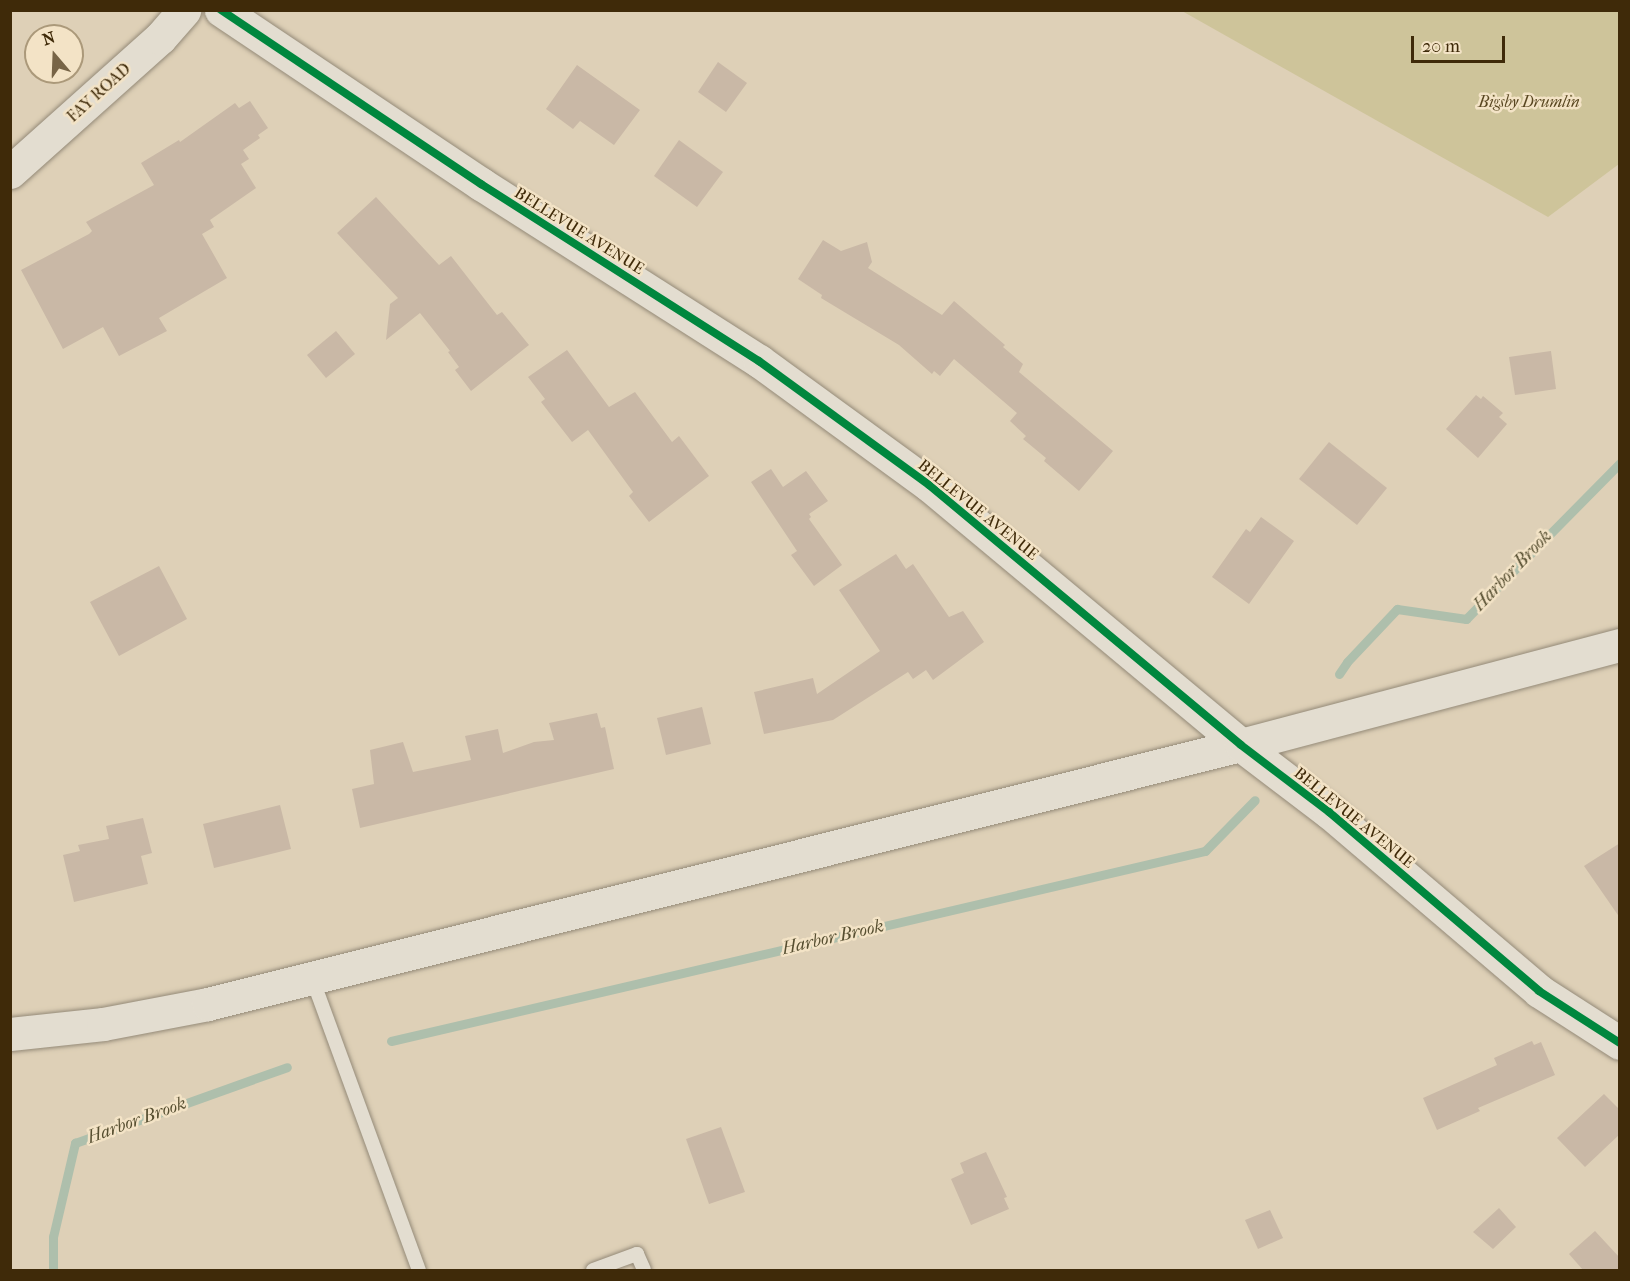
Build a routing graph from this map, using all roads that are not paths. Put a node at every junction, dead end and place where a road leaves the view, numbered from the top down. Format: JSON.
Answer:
{"nodes":[{"id":1,"x":184,"y":10,"type":"edge"},
{"id":2,"x":221,"y":10,"type":"edge"},
{"id":3,"x":10,"y":172,"type":"edge"},
{"id":4,"x":1620,"y":645,"type":"edge"},
{"id":5,"x":1241,"y":745,"type":"junction"},
{"id":6,"x":312,"y":978,"type":"junction"},
{"id":7,"x":10,"y":1034,"type":"edge"},
{"id":8,"x":1620,"y":1043,"type":"edge"},
{"id":9,"x":419,"y":1270,"type":"edge"},
{"id":10,"x":593,"y":1270,"type":"edge"},
{"id":11,"x":644,"y":1270,"type":"edge"}],
"edges":[{"from":1,"to":3,"type":"street","name":"FAY ROAD"},
{"from":2,"to":5,"type":"street","name":"BELLEVUE AVENUE"},
{"from":4,"to":5,"type":"street"},
{"from":5,"to":6,"type":"street"},
{"from":5,"to":8,"type":"street","name":"BELLEVUE AVENUE"},
{"from":6,"to":7,"type":"street"},
{"from":6,"to":9,"type":"lane"},
{"from":10,"to":11,"type":"lane"}]}
